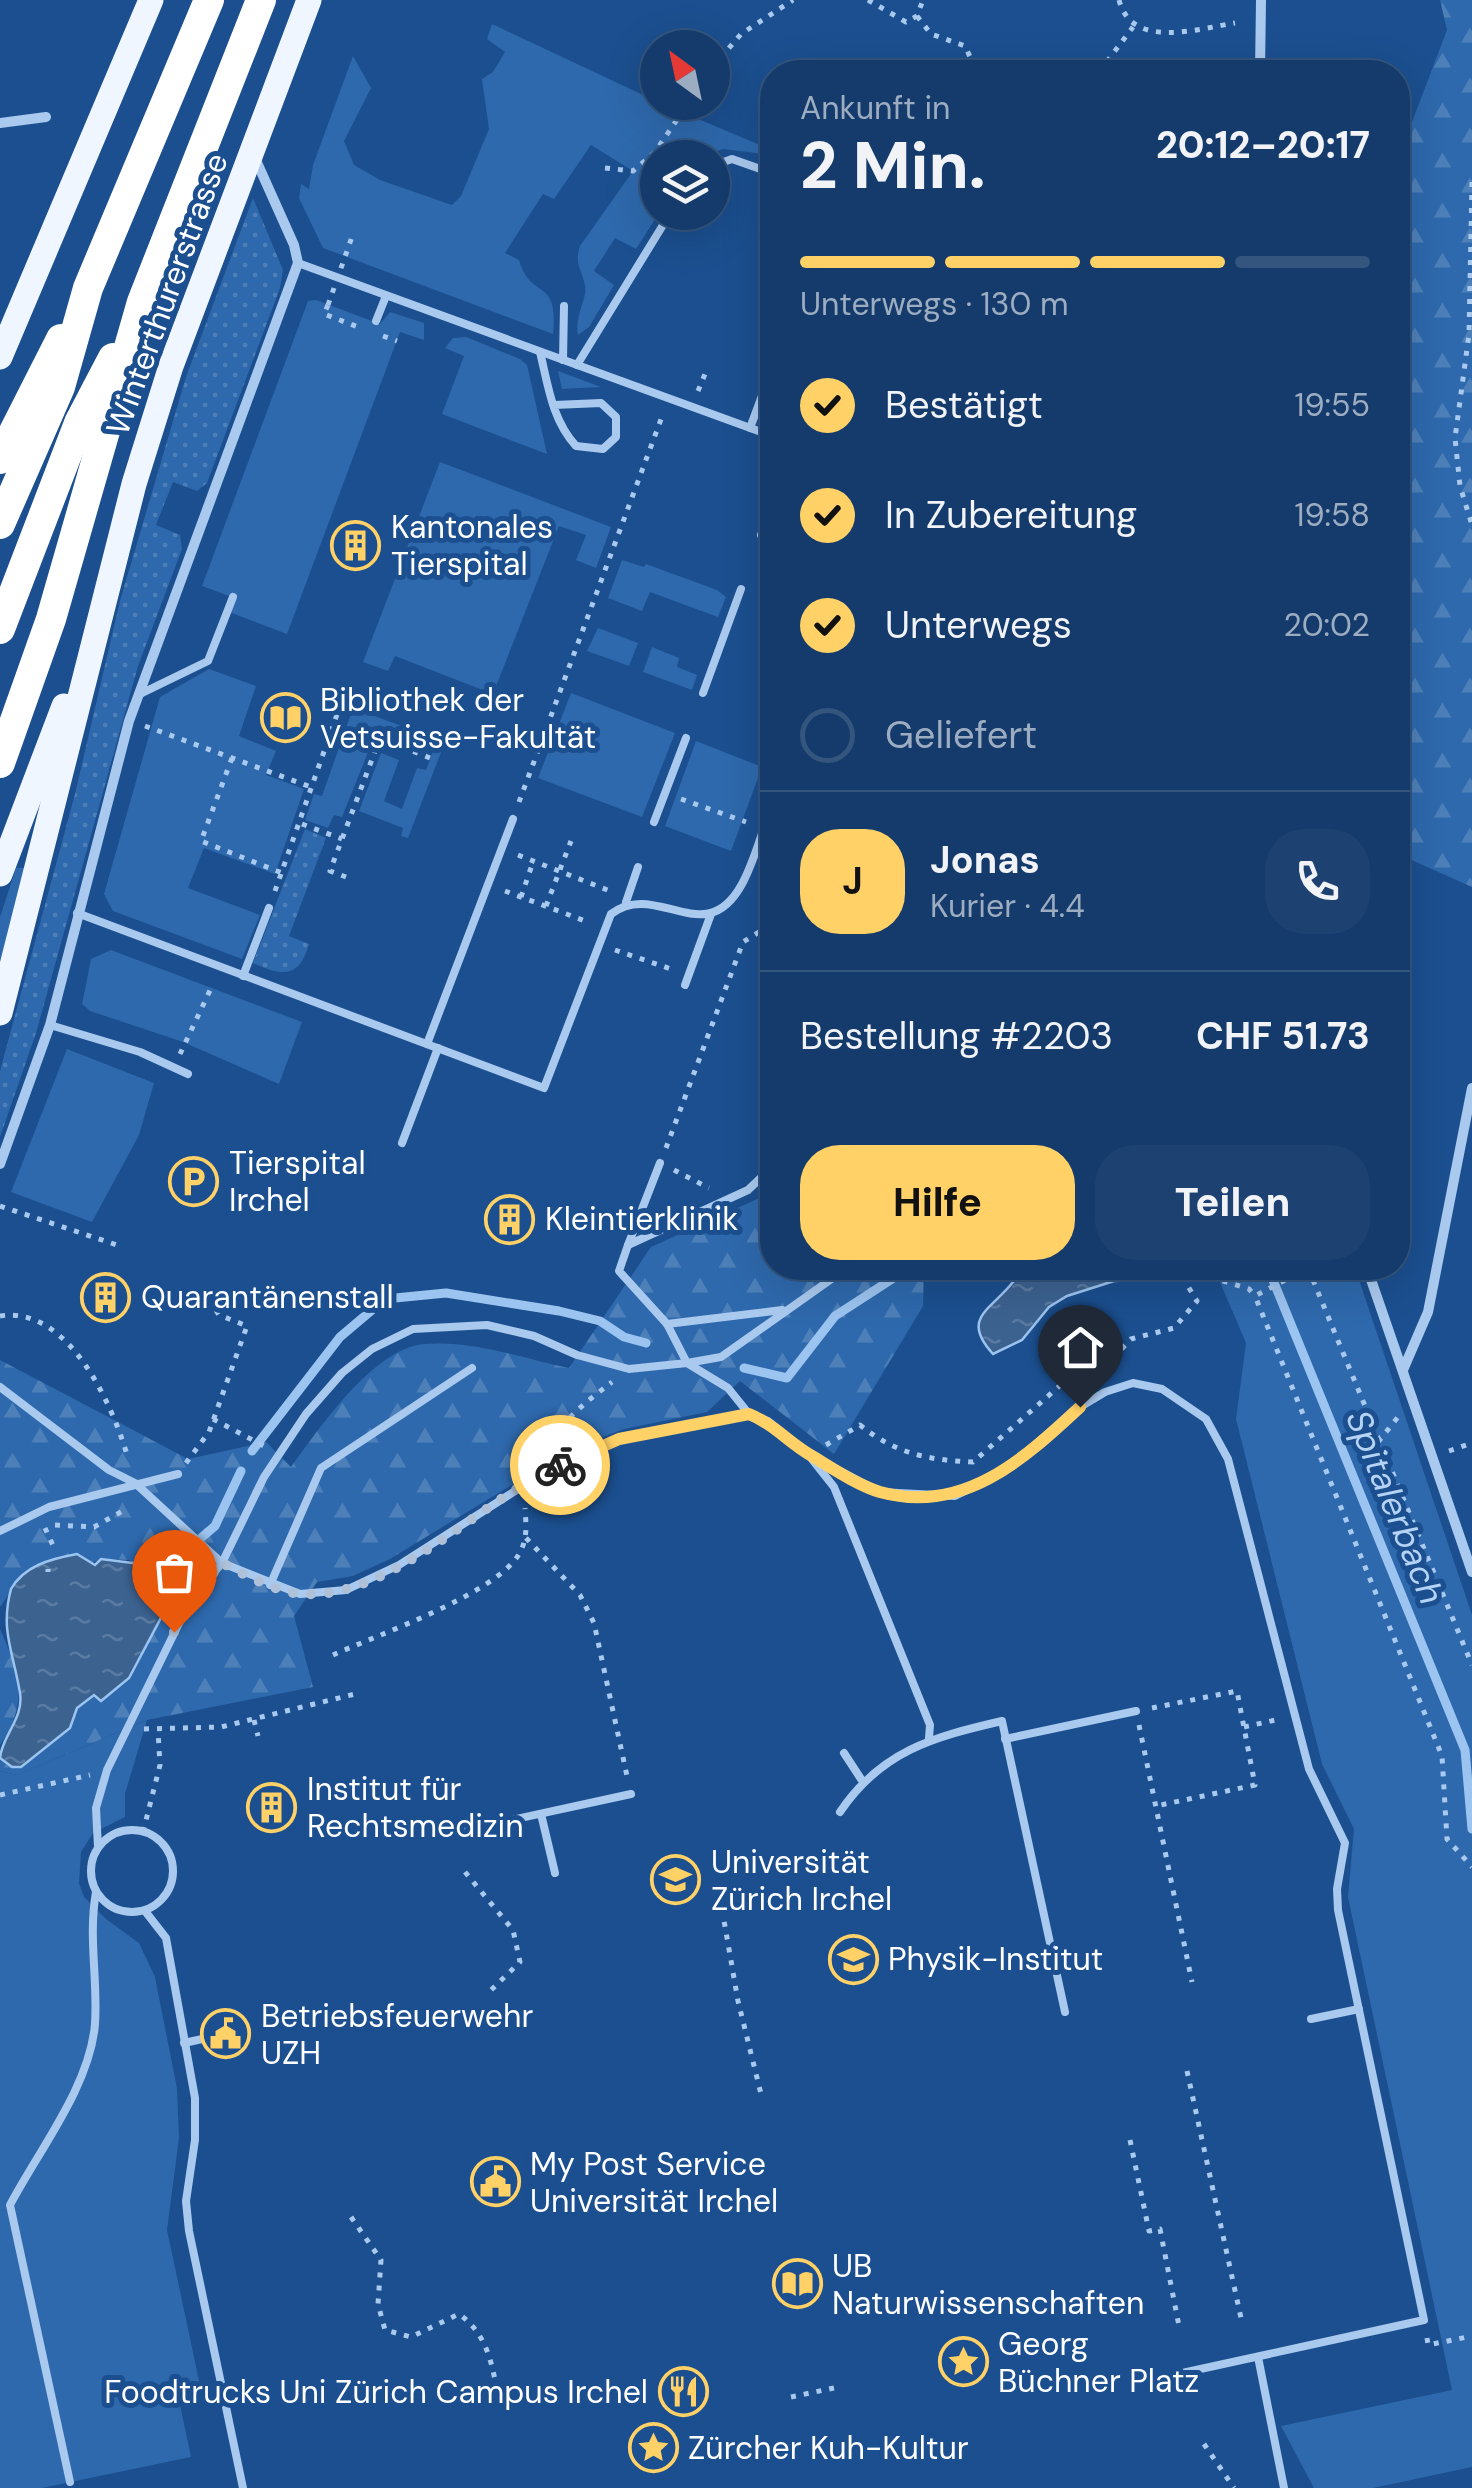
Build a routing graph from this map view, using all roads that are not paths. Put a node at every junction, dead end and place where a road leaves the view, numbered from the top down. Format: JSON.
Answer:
{"nodes":[{"id":1,"x":151,"y":0,"type":"edge"},
{"id":2,"x":210,"y":0,"type":"edge"},
{"id":3,"x":261,"y":0,"type":"edge"},
{"id":4,"x":309,"y":0,"type":"edge"},
{"id":5,"x":1262,"y":0,"type":"edge"},
{"id":6,"x":1260,"y":60,"type":"edge"},
{"id":7,"x":46,"y":117,"type":"dead end"},
{"id":8,"x":0,"y":123,"type":"edge"},
{"id":9,"x":252,"y":153,"type":"junction"},
{"id":10,"x":730,"y":159,"type":"edge"},
{"id":11,"x":760,"y":168,"type":"edge"},
{"id":12,"x":659,"y":230,"type":"edge"},
{"id":13,"x":298,"y":264,"type":"junction"},
{"id":14,"x":88,"y":288,"type":"junction"},
{"id":15,"x":386,"y":296,"type":"junction"},
{"id":16,"x":142,"y":302,"type":"junction"},
{"id":17,"x":564,"y":306,"type":"dead end"},
{"id":18,"x":376,"y":321,"type":"dead end"},
{"id":19,"x":540,"y":352,"type":"junction"},
{"id":20,"x":0,"y":357,"type":"edge"},
{"id":21,"x":563,"y":360,"type":"junction"},
{"id":22,"x":577,"y":365,"type":"junction"},
{"id":23,"x":760,"y":401,"type":"edge"},
{"id":24,"x":554,"y":404,"type":"junction"},
{"id":25,"x":750,"y":428,"type":"junction"},
{"id":26,"x":760,"y":432,"type":"edge"},
{"id":27,"x":0,"y":459,"type":"edge"},
{"id":28,"x":0,"y":524,"type":"edge"},
{"id":29,"x":742,"y":589,"type":"dead end"},
{"id":30,"x":232,"y":597,"type":"dead end"},
{"id":31,"x":98,"y":614,"type":"junction"},
{"id":32,"x":0,"y":629,"type":"edge"},
{"id":33,"x":702,"y":693,"type":"dead end"},
{"id":34,"x":138,"y":695,"type":"junction"},
{"id":35,"x":686,"y":738,"type":"dead end"},
{"id":36,"x":0,"y":764,"type":"edge"},
{"id":37,"x":513,"y":819,"type":"road end"},
{"id":38,"x":654,"y":822,"type":"dead end"},
{"id":39,"x":760,"y":836,"type":"edge"},
{"id":40,"x":638,"y":866,"type":"dead end"},
{"id":41,"x":0,"y":874,"type":"edge"},
{"id":42,"x":626,"y":902,"type":"junction"},
{"id":43,"x":269,"y":908,"type":"road end"},
{"id":44,"x":77,"y":913,"type":"junction"},
{"id":45,"x":711,"y":914,"type":"junction"},
{"id":46,"x":243,"y":976,"type":"junction"},
{"id":47,"x":685,"y":986,"type":"dead end"},
{"id":48,"x":0,"y":1013,"type":"edge"},
{"id":49,"x":50,"y":1025,"type":"junction"},
{"id":50,"x":427,"y":1044,"type":"junction"},
{"id":51,"x":438,"y":1048,"type":"junction"},
{"id":52,"x":188,"y":1074,"type":"dead end"},
{"id":53,"x":1472,"y":1088,"type":"edge"},
{"id":54,"x":402,"y":1143,"type":"dead end"},
{"id":55,"x":660,"y":1163,"type":"road end"},
{"id":56,"x":0,"y":1164,"type":"edge"},
{"id":57,"x":760,"y":1180,"type":"edge"},
{"id":58,"x":628,"y":1245,"type":"junction"},
{"id":59,"x":829,"y":1280,"type":"edge"},
{"id":60,"x":1371,"y":1280,"type":"edge"},
{"id":61,"x":785,"y":1309,"type":"junction"},
{"id":62,"x":667,"y":1324,"type":"junction"},
{"id":63,"x":687,"y":1362,"type":"junction"},
{"id":64,"x":472,"y":1368,"type":"dead end"},
{"id":65,"x":1403,"y":1371,"type":"junction"},
{"id":66,"x":0,"y":1388,"type":"edge"},
{"id":67,"x":749,"y":1414,"type":"junction"},
{"id":68,"x":812,"y":1456,"type":"junction"},
{"id":69,"x":178,"y":1474,"type":"road end"},
{"id":70,"x":135,"y":1483,"type":"junction"},
{"id":71,"x":0,"y":1532,"type":"edge"},
{"id":72,"x":222,"y":1563,"type":"junction"},
{"id":73,"x":1472,"y":1572,"type":"edge"},
{"id":74,"x":270,"y":1585,"type":"junction"},
{"id":75,"x":1136,"y":1711,"type":"road end"},
{"id":76,"x":930,"y":1738,"type":"junction"},
{"id":77,"x":1005,"y":1739,"type":"junction"},
{"id":78,"x":844,"y":1753,"type":"dead end"},
{"id":79,"x":862,"y":1780,"type":"junction"},
{"id":80,"x":630,"y":1794,"type":"road end"},
{"id":81,"x":840,"y":1812,"type":"dead end"},
{"id":82,"x":541,"y":1814,"type":"junction"},
{"id":83,"x":461,"y":1831,"type":"dead end"},
{"id":84,"x":98,"y":1847,"type":"junction"},
{"id":85,"x":555,"y":1874,"type":"dead end"},
{"id":86,"x":96,"y":1892,"type":"junction"},
{"id":87,"x":145,"y":1911,"type":"junction"},
{"id":88,"x":1359,"y":2009,"type":"junction"},
{"id":89,"x":1065,"y":2012,"type":"dead end"},
{"id":90,"x":1311,"y":2018,"type":"dead end"},
{"id":91,"x":220,"y":2035,"type":"dead end"},
{"id":92,"x":184,"y":2043,"type":"junction"},
{"id":93,"x":1258,"y":2357,"type":"junction"},
{"id":94,"x":1141,"y":2382,"type":"dead end"},
{"id":95,"x":70,"y":2482,"type":"dead end"},
{"id":96,"x":243,"y":2488,"type":"edge"},
{"id":97,"x":1284,"y":2488,"type":"edge"}],
"edges":[{"from":1,"to":20,"type":"main road"},
{"from":2,"to":14,"type":"highway"},
{"from":3,"to":16,"type":"highway"},
{"from":4,"to":9,"type":"main road","name":"Winterthurerstrasse"},
{"from":5,"to":6,"type":"street"},
{"from":7,"to":8,"type":"street"},
{"from":9,"to":13,"type":"street"},
{"from":9,"to":31,"type":"main road","name":"Winterthurerstrasse"},
{"from":10,"to":11,"type":"lane"},
{"from":12,"to":22,"type":"lane"},
{"from":13,"to":15,"type":"lane"},
{"from":13,"to":34,"type":"street"},
{"from":14,"to":27,"type":"highway"},
{"from":14,"to":28,"type":"highway"},
{"from":15,"to":18,"type":"lane"},
{"from":15,"to":19,"type":"lane"},
{"from":16,"to":32,"type":"highway"},
{"from":16,"to":36,"type":"highway"},
{"from":17,"to":21,"type":"lane"},
{"from":19,"to":21,"type":"lane"},
{"from":19,"to":24,"type":"lane"},
{"from":21,"to":22,"type":"lane"},
{"from":22,"to":25,"type":"lane"},
{"from":23,"to":25,"type":"lane"},
{"from":24,"to":24,"type":"lane"},
{"from":25,"to":26,"type":"lane"},
{"from":29,"to":33,"type":"lane"},
{"from":30,"to":34,"type":"lane"},
{"from":31,"to":41,"type":"main road"},
{"from":31,"to":48,"type":"main road"},
{"from":34,"to":44,"type":"street"},
{"from":35,"to":38,"type":"lane"},
{"from":37,"to":50,"type":"lane"},
{"from":39,"to":45,"type":"lane"},
{"from":40,"to":42,"type":"lane"},
{"from":42,"to":45,"type":"lane"},
{"from":42,"to":51,"type":"lane"},
{"from":43,"to":46,"type":"lane"},
{"from":44,"to":46,"type":"lane"},
{"from":44,"to":49,"type":"street"},
{"from":45,"to":47,"type":"lane"},
{"from":46,"to":50,"type":"lane"},
{"from":49,"to":52,"type":"lane"},
{"from":49,"to":56,"type":"street"},
{"from":50,"to":51,"type":"lane"},
{"from":51,"to":54,"type":"lane"},
{"from":53,"to":65,"type":"street"},
{"from":55,"to":58,"type":"lane"},
{"from":57,"to":58,"type":"lane"},
{"from":58,"to":62,"type":"lane"},
{"from":59,"to":61,"type":"lane"},
{"from":60,"to":65,"type":"street"},
{"from":61,"to":62,"type":"lane"},
{"from":61,"to":63,"type":"lane"},
{"from":62,"to":63,"type":"lane"},
{"from":63,"to":67,"type":"lane"},
{"from":63,"to":72,"type":"lane"},
{"from":64,"to":74,"type":"lane"},
{"from":65,"to":73,"type":"street"},
{"from":66,"to":70,"type":"lane"},
{"from":67,"to":68,"type":"lane"},
{"from":67,"to":74,"type":"lane"},
{"from":68,"to":76,"type":"lane"},
{"from":68,"to":88,"type":"lane"},
{"from":69,"to":70,"type":"lane"},
{"from":70,"to":71,"type":"lane"},
{"from":70,"to":72,"type":"lane"},
{"from":72,"to":74,"type":"lane"},
{"from":72,"to":84,"type":"lane"},
{"from":75,"to":77,"type":"lane"},
{"from":76,"to":77,"type":"lane"},
{"from":76,"to":79,"type":"lane"},
{"from":77,"to":89,"type":"lane"},
{"from":78,"to":79,"type":"lane"},
{"from":79,"to":81,"type":"lane"},
{"from":80,"to":82,"type":"lane"},
{"from":82,"to":83,"type":"lane"},
{"from":82,"to":85,"type":"lane"},
{"from":84,"to":86,"type":"lane"},
{"from":84,"to":87,"type":"lane"},
{"from":86,"to":87,"type":"lane"},
{"from":86,"to":95,"type":"lane"},
{"from":87,"to":92,"type":"lane"},
{"from":88,"to":90,"type":"lane"},
{"from":88,"to":93,"type":"lane"},
{"from":91,"to":92,"type":"lane"},
{"from":92,"to":96,"type":"lane"},
{"from":93,"to":94,"type":"lane"},
{"from":93,"to":97,"type":"lane"}]}
